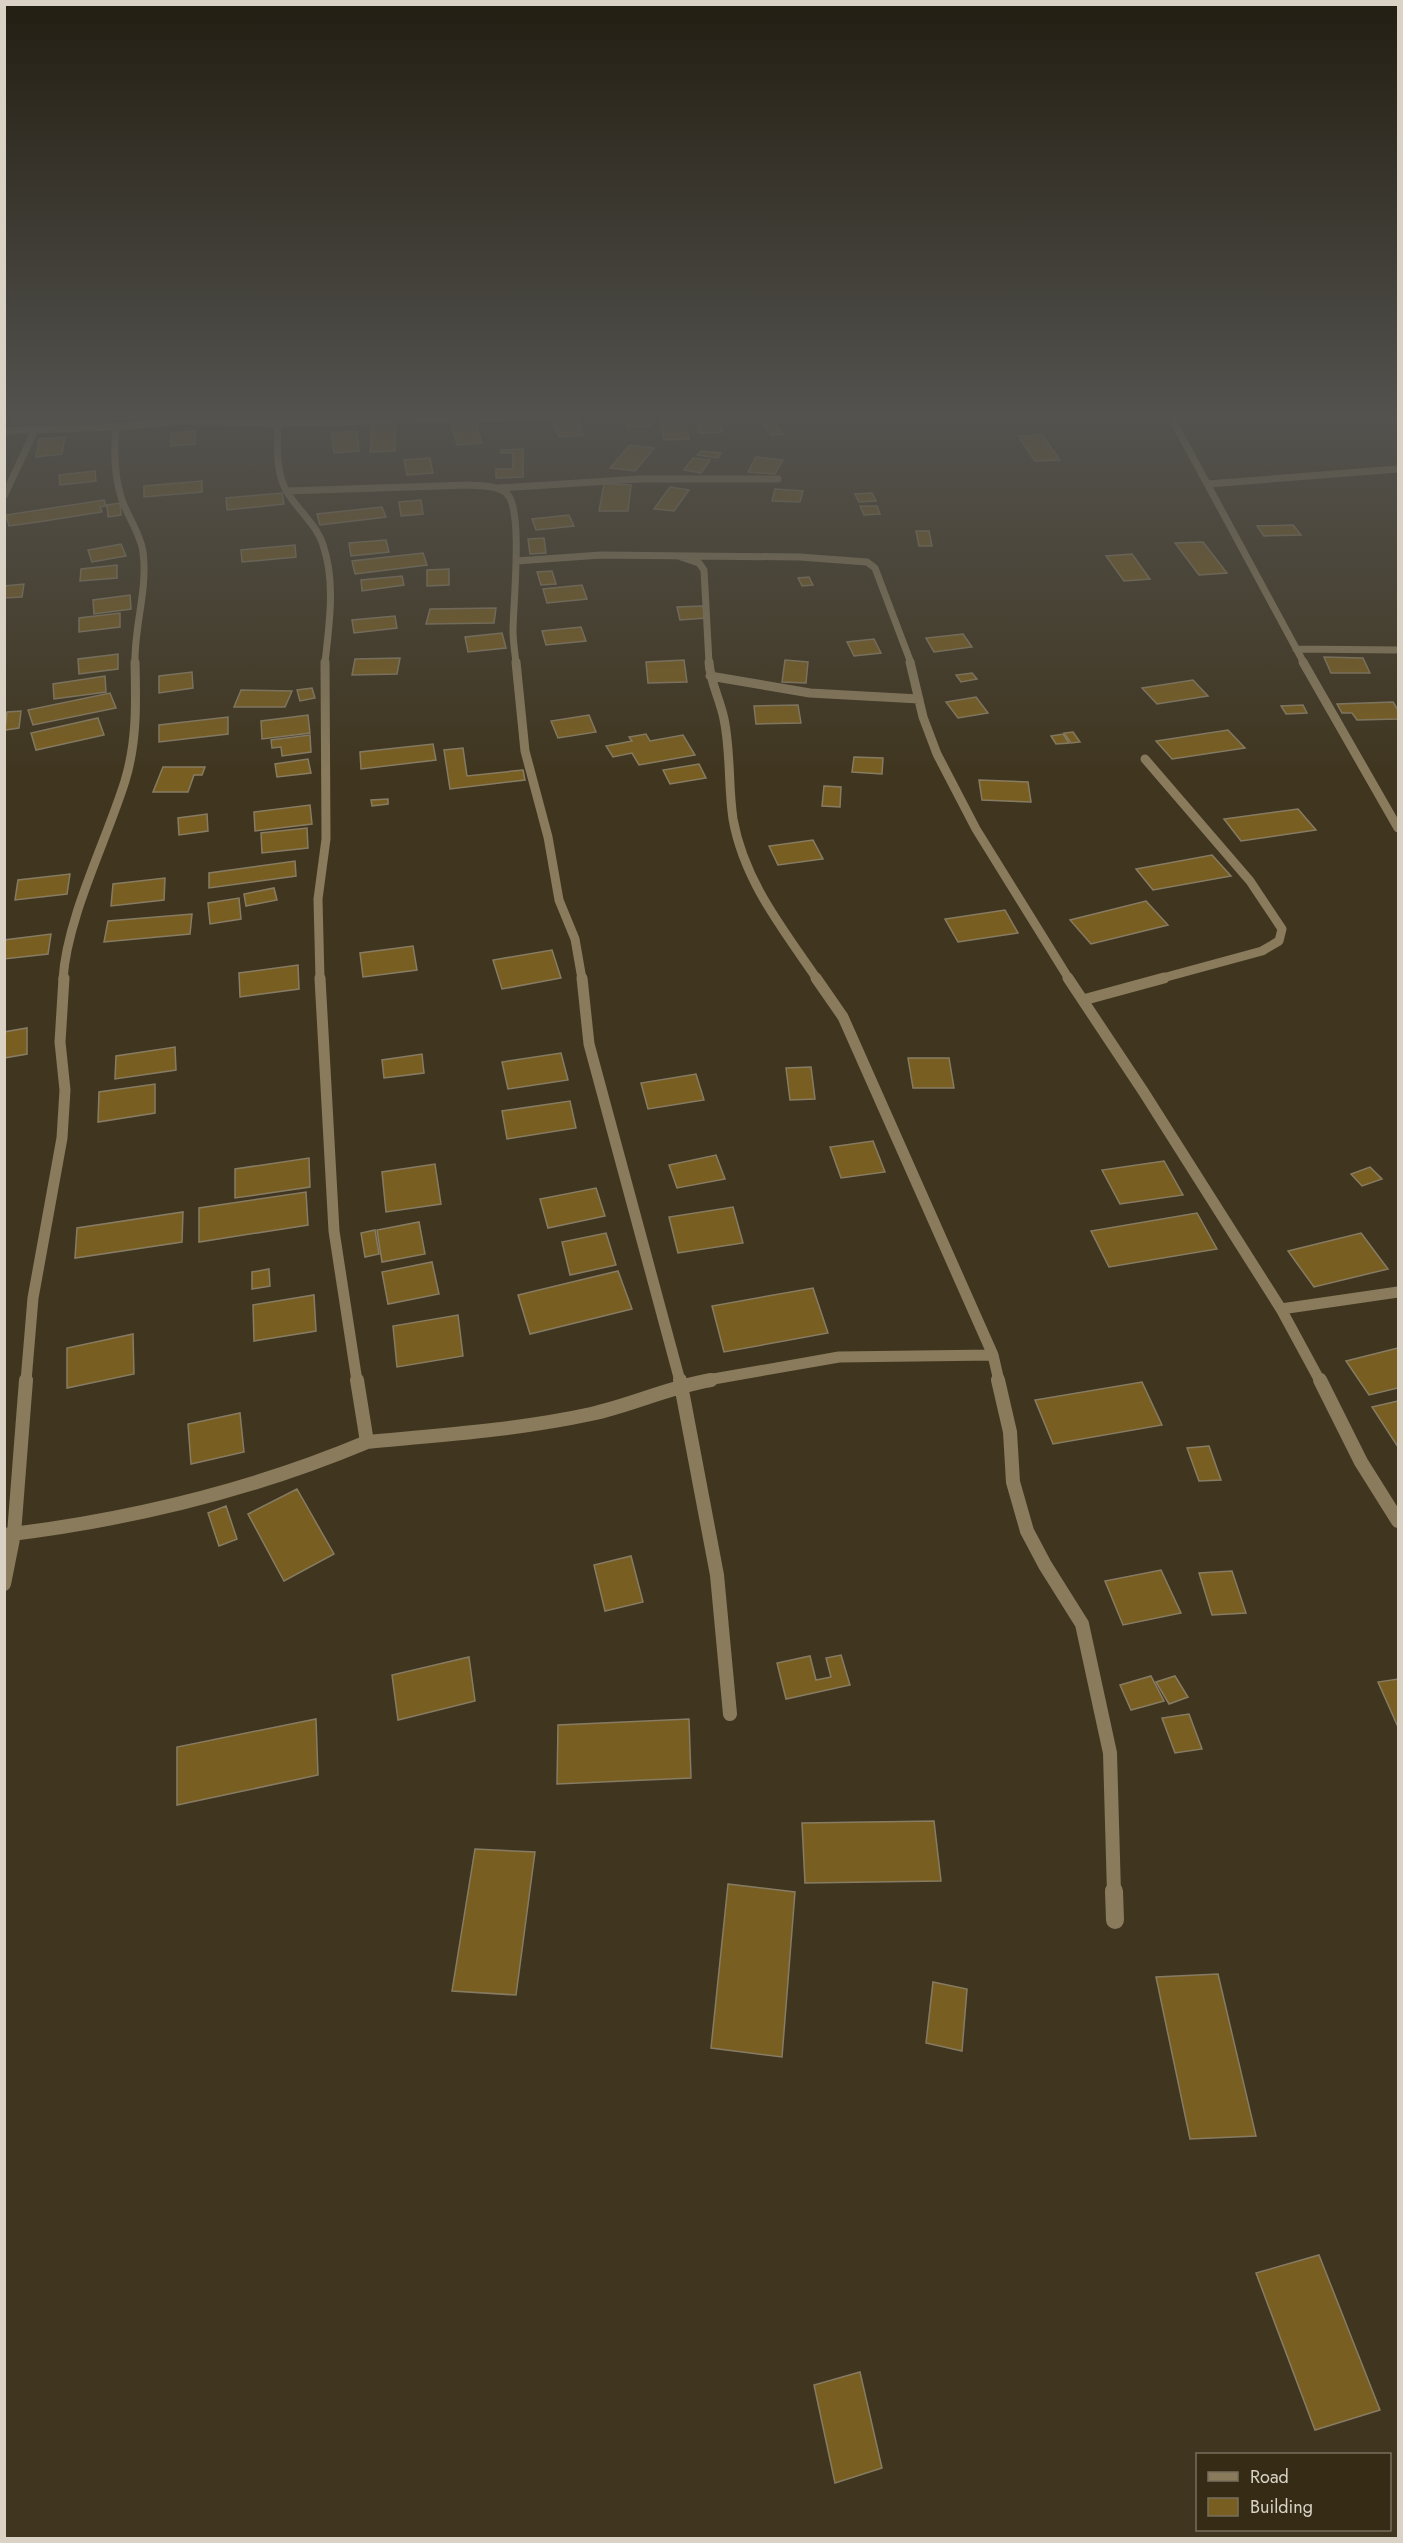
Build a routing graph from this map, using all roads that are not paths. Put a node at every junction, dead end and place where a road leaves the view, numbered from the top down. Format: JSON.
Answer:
{"nodes":[{"id":1,"x":136,"y":534,"type":"edge"},
{"id":2,"x":316,"y":534,"type":"edge"},
{"id":3,"x":515,"y":534,"type":"edge"},
{"id":4,"x":1234,"y":534,"type":"edge"},
{"id":5,"x":678,"y":556,"type":"junction"},
{"id":6,"x":516,"y":561,"type":"junction"},
{"id":7,"x":1296,"y":649,"type":"junction"},
{"id":8,"x":1398,"y":650,"type":"edge"},
{"id":9,"x":710,"y":676,"type":"junction"},
{"id":10,"x":919,"y":699,"type":"dead end"},
{"id":11,"x":1145,"y":759,"type":"dead end"},
{"id":12,"x":1398,"y":828,"type":"edge"},
{"id":13,"x":1083,"y":1000,"type":"junction"},
{"id":14,"x":1398,"y":1292,"type":"edge"},
{"id":15,"x":1281,"y":1309,"type":"junction"},
{"id":16,"x":993,"y":1355,"type":"junction"},
{"id":17,"x":681,"y":1384,"type":"junction"},
{"id":18,"x":367,"y":1442,"type":"junction"},
{"id":19,"x":1398,"y":1521,"type":"edge"},
{"id":20,"x":9,"y":1535,"type":"edge"},
{"id":21,"x":4,"y":1584,"type":"edge"},
{"id":22,"x":730,"y":1714,"type":"dead end"},
{"id":23,"x":1115,"y":1920,"type":"dead end"}],
"edges":[{"from":1,"to":20,"type":"street"},
{"from":2,"to":18,"type":"street"},
{"from":3,"to":6,"type":"street"},
{"from":4,"to":7,"type":"street"},
{"from":5,"to":6,"type":"street"},
{"from":5,"to":9,"type":"street"},
{"from":5,"to":13,"type":"street"},
{"from":6,"to":17,"type":"street"},
{"from":7,"to":8,"type":"street"},
{"from":7,"to":12,"type":"street"},
{"from":9,"to":10,"type":"street"},
{"from":9,"to":16,"type":"street"},
{"from":11,"to":13,"type":"street"},
{"from":13,"to":15,"type":"street"},
{"from":14,"to":15,"type":"street"},
{"from":15,"to":19,"type":"street"},
{"from":16,"to":17,"type":"street"},
{"from":16,"to":23,"type":"street"},
{"from":17,"to":18,"type":"street"},
{"from":17,"to":22,"type":"street"},
{"from":18,"to":20,"type":"street"},
{"from":20,"to":21,"type":"street"}]}
